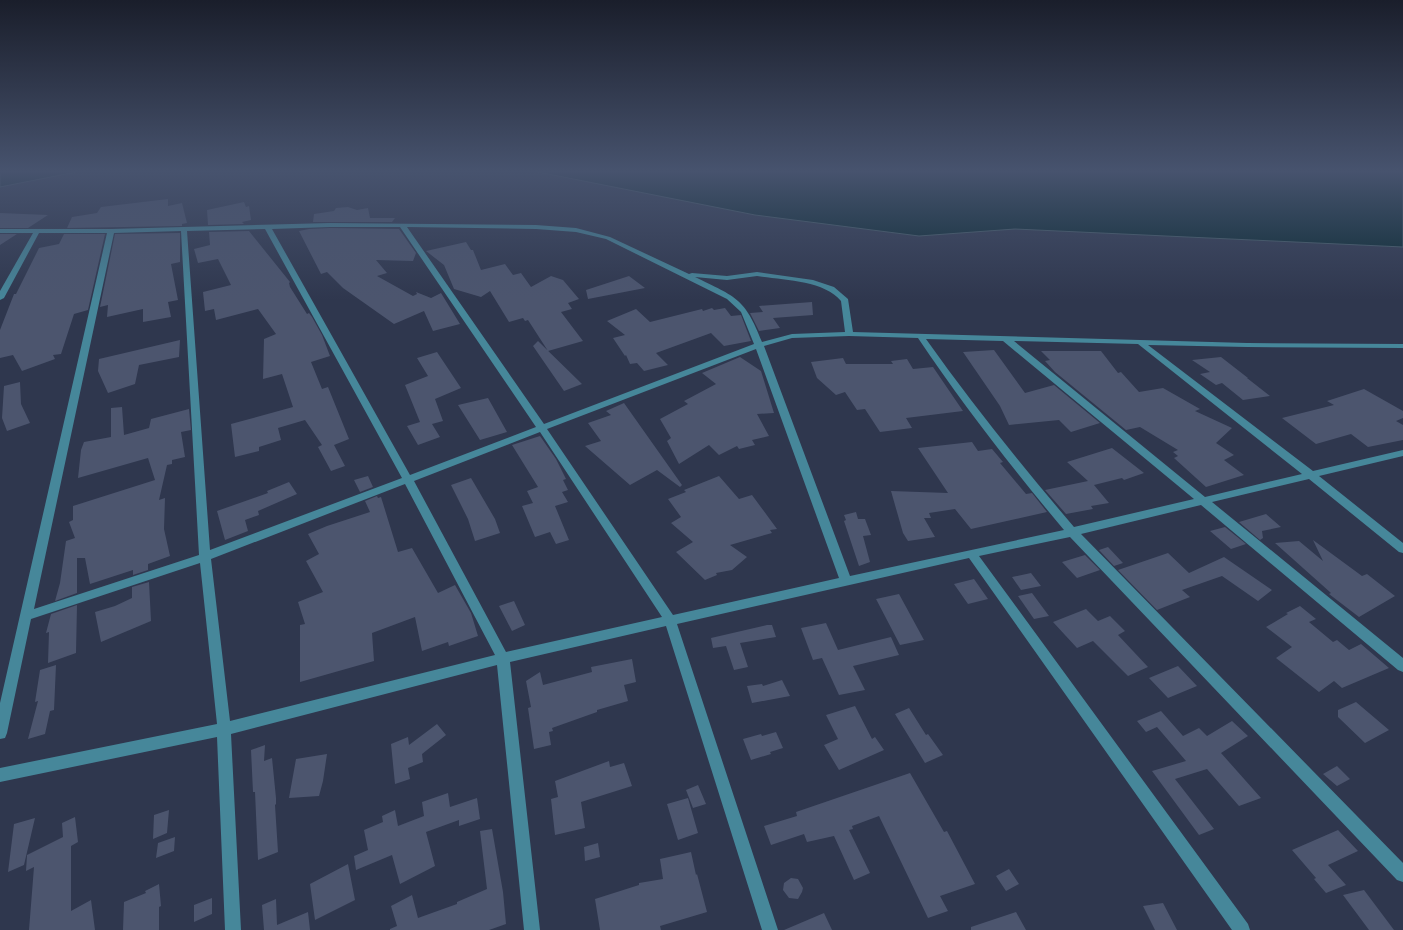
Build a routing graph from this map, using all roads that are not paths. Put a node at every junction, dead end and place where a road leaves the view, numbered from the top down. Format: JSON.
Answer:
{"nodes":[{"id":1,"x":402,"y":225,"type":"junction"},
{"id":2,"x":268,"y":228,"type":"junction"},
{"id":3,"x":184,"y":229,"type":"junction"},
{"id":4,"x":0,"y":231,"type":"edge"},
{"id":5,"x":37,"y":231,"type":"junction"},
{"id":6,"x":111,"y":231,"type":"junction"},
{"id":7,"x":685,"y":274,"type":"junction"},
{"id":8,"x":0,"y":298,"type":"edge"},
{"id":9,"x":849,"y":334,"type":"junction"},
{"id":10,"x":920,"y":336,"type":"junction"},
{"id":11,"x":1005,"y":338,"type":"junction"},
{"id":12,"x":1140,"y":343,"type":"junction"},
{"id":13,"x":760,"y":345,"type":"junction"},
{"id":14,"x":1403,"y":346,"type":"edge"},
{"id":15,"x":541,"y":427,"type":"junction"},
{"id":16,"x":1403,"y":453,"type":"edge"},
{"id":17,"x":1311,"y":475,"type":"junction"},
{"id":18,"x":407,"y":478,"type":"junction"},
{"id":19,"x":1202,"y":501,"type":"junction"},
{"id":20,"x":1072,"y":532,"type":"junction"},
{"id":21,"x":1403,"y":548,"type":"edge"},
{"id":22,"x":972,"y":553,"type":"junction"},
{"id":23,"x":205,"y":557,"type":"junction"},
{"id":24,"x":846,"y":581,"type":"junction"},
{"id":25,"x":26,"y":616,"type":"junction"},
{"id":26,"x":670,"y":620,"type":"junction"},
{"id":27,"x":503,"y":658,"type":"junction"},
{"id":28,"x":1403,"y":666,"type":"edge"},
{"id":29,"x":224,"y":729,"type":"junction"},
{"id":30,"x":0,"y":733,"type":"edge"},
{"id":31,"x":0,"y":775,"type":"edge"},
{"id":32,"x":1403,"y":874,"type":"edge"},
{"id":33,"x":233,"y":930,"type":"edge"},
{"id":34,"x":532,"y":930,"type":"edge"},
{"id":35,"x":770,"y":930,"type":"edge"},
{"id":36,"x":1242,"y":930,"type":"edge"}],
"edges":[{"from":1,"to":2,"type":"street"},
{"from":1,"to":7,"type":"street"},
{"from":1,"to":15,"type":"street"},
{"from":2,"to":3,"type":"street"},
{"from":2,"to":18,"type":"street"},
{"from":3,"to":6,"type":"street"},
{"from":3,"to":23,"type":"street"},
{"from":4,"to":5,"type":"street"},
{"from":5,"to":6,"type":"street"},
{"from":5,"to":8,"type":"street"},
{"from":6,"to":25,"type":"street"},
{"from":7,"to":9,"type":"street"},
{"from":7,"to":13,"type":"street"},
{"from":9,"to":10,"type":"street"},
{"from":9,"to":13,"type":"street"},
{"from":10,"to":11,"type":"street"},
{"from":10,"to":20,"type":"street"},
{"from":11,"to":12,"type":"street"},
{"from":11,"to":19,"type":"street"},
{"from":12,"to":14,"type":"street"},
{"from":12,"to":17,"type":"street"},
{"from":13,"to":15,"type":"street"},
{"from":13,"to":24,"type":"street"},
{"from":15,"to":18,"type":"street"},
{"from":15,"to":26,"type":"street"},
{"from":16,"to":17,"type":"street"},
{"from":17,"to":19,"type":"street"},
{"from":17,"to":21,"type":"street"},
{"from":18,"to":23,"type":"street"},
{"from":18,"to":27,"type":"street"},
{"from":19,"to":20,"type":"street"},
{"from":19,"to":28,"type":"street"},
{"from":20,"to":22,"type":"street"},
{"from":20,"to":32,"type":"street"},
{"from":22,"to":24,"type":"street"},
{"from":22,"to":36,"type":"street"},
{"from":23,"to":25,"type":"street"},
{"from":23,"to":29,"type":"street"},
{"from":24,"to":26,"type":"street"},
{"from":25,"to":30,"type":"street"},
{"from":26,"to":27,"type":"street"},
{"from":26,"to":35,"type":"street"},
{"from":27,"to":29,"type":"street"},
{"from":27,"to":34,"type":"street"},
{"from":29,"to":31,"type":"street"},
{"from":29,"to":33,"type":"street"}]}
